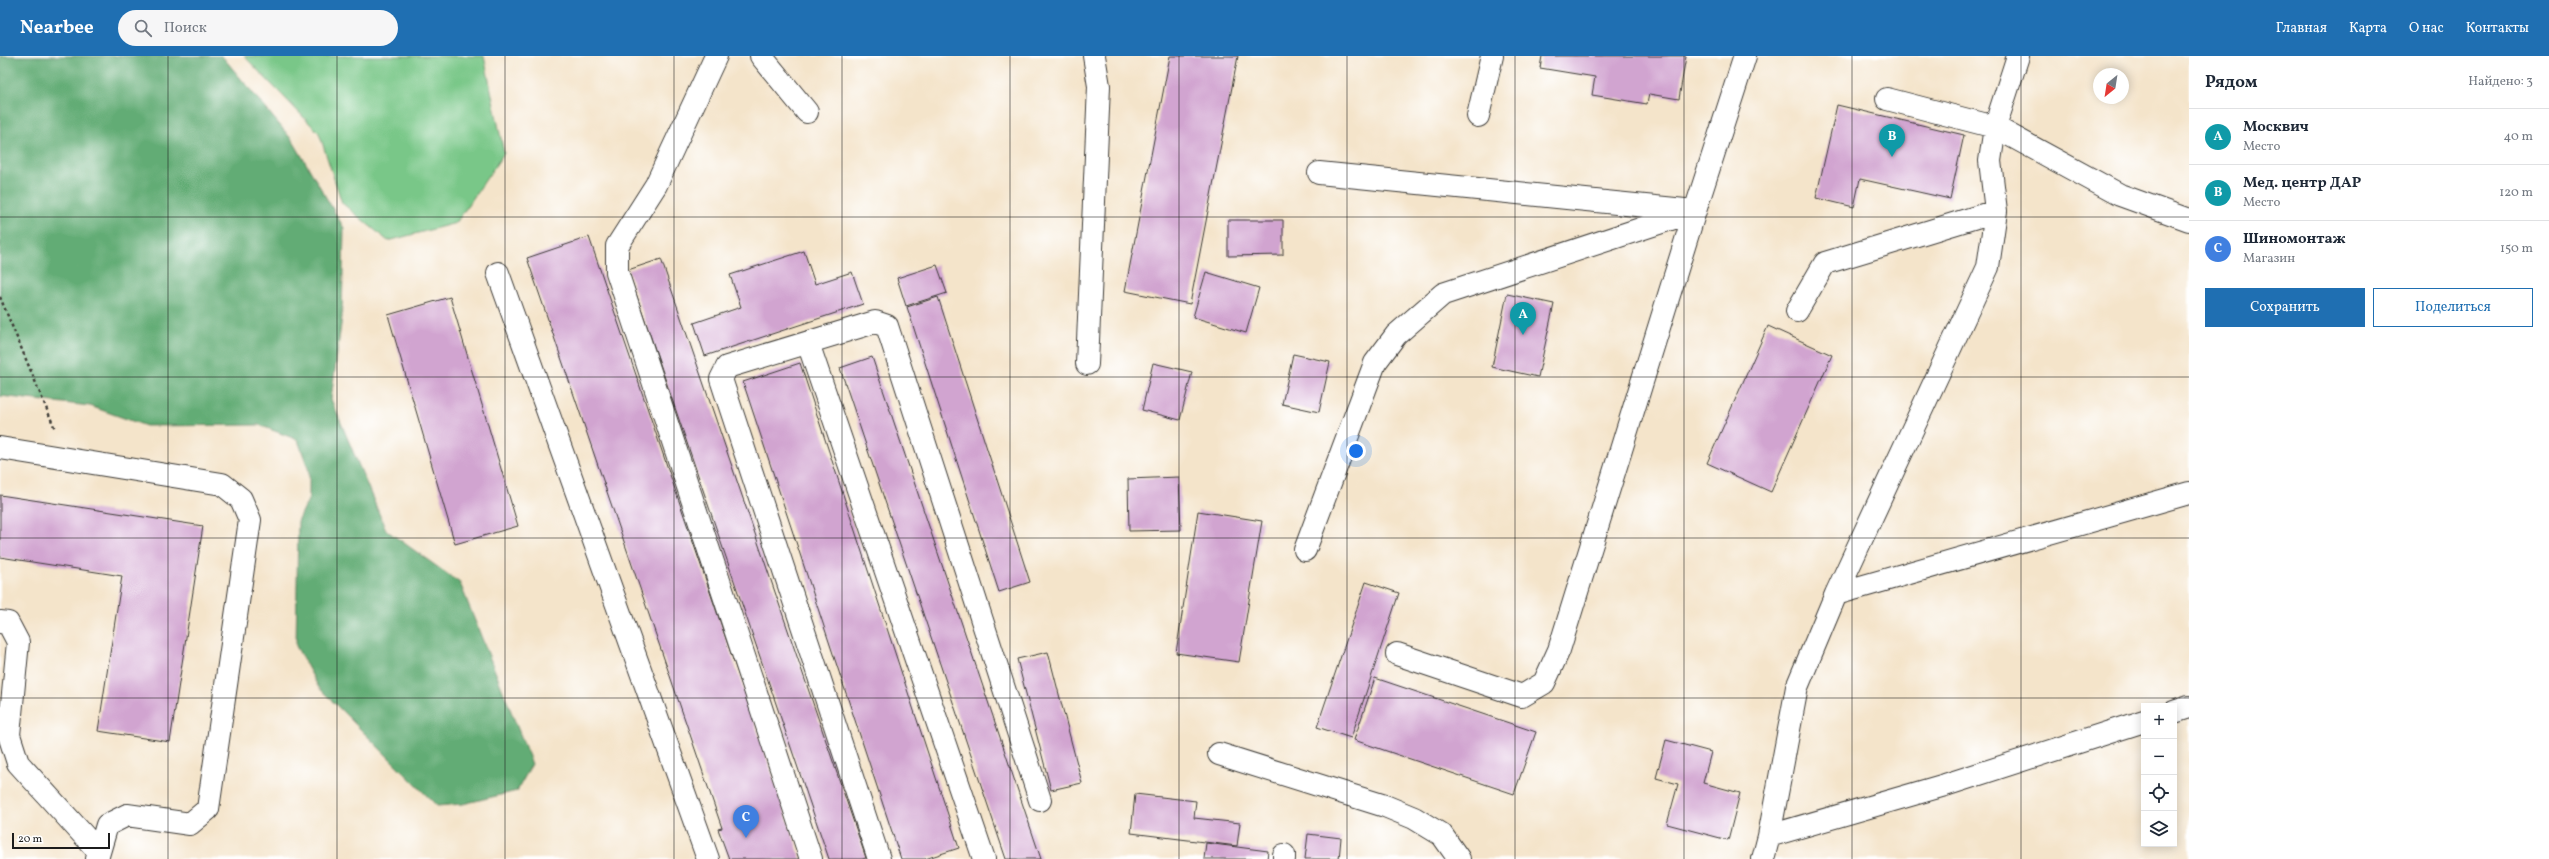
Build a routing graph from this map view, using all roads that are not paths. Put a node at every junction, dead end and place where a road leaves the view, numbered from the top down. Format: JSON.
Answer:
{"nodes":[{"id":1,"x":716,"y":56,"type":"edge"},
{"id":2,"x":761,"y":56,"type":"edge"},
{"id":3,"x":1094,"y":56,"type":"edge"},
{"id":4,"x":1489,"y":56,"type":"edge"},
{"id":5,"x":1745,"y":56,"type":"edge"},
{"id":6,"x":2018,"y":56,"type":"edge"},
{"id":7,"x":1887,"y":98,"type":"dead end"},
{"id":8,"x":807,"y":112,"type":"dead end"},
{"id":9,"x":1478,"y":116,"type":"dead end"},
{"id":10,"x":1995,"y":127,"type":"junction"},
{"id":11,"x":2025,"y":144,"type":"junction"},
{"id":12,"x":1990,"y":161,"type":"junction"},
{"id":13,"x":1319,"y":173,"type":"dead end"},
{"id":14,"x":1695,"y":211,"type":"junction"},
{"id":15,"x":1996,"y":211,"type":"junction"},
{"id":16,"x":2189,"y":220,"type":"edge"},
{"id":17,"x":498,"y":273,"type":"dead end"},
{"id":18,"x":1797,"y":311,"type":"dead end"},
{"id":19,"x":808,"y":343,"type":"junction"},
{"id":20,"x":1087,"y":364,"type":"dead end"},
{"id":21,"x":0,"y":448,"type":"edge"},
{"id":22,"x":2189,"y":493,"type":"edge"},
{"id":23,"x":1305,"y":550,"type":"dead end"},
{"id":24,"x":1836,"y":594,"type":"junction"},
{"id":25,"x":0,"y":622,"type":"edge"},
{"id":26,"x":1397,"y":654,"type":"dead end"},
{"id":27,"x":2189,"y":707,"type":"edge"},
{"id":28,"x":2177,"y":711,"type":"edge"},
{"id":29,"x":2141,"y":722,"type":"edge"},
{"id":30,"x":1218,"y":754,"type":"dead end"},
{"id":31,"x":1040,"y":800,"type":"dead end"},
{"id":32,"x":1769,"y":836,"type":"junction"},
{"id":33,"x":98,"y":855,"type":"edge"},
{"id":34,"x":708,"y":859,"type":"edge"},
{"id":35,"x":811,"y":859,"type":"edge"},
{"id":36,"x":880,"y":859,"type":"edge"},
{"id":37,"x":984,"y":859,"type":"edge"},
{"id":38,"x":1459,"y":859,"type":"edge"},
{"id":39,"x":1763,"y":859,"type":"edge"}],
"edges":[{"from":1,"to":35,"type":"lane"},
{"from":2,"to":8,"type":"lane"},
{"from":3,"to":20,"type":"lane"},
{"from":4,"to":9,"type":"lane"},
{"from":5,"to":14,"type":"lane"},
{"from":6,"to":10,"type":"lane"},
{"from":7,"to":10,"type":"lane"},
{"from":10,"to":11,"type":"lane"},
{"from":10,"to":12,"type":"lane"},
{"from":11,"to":12,"type":"lane"},
{"from":11,"to":16,"type":"lane"},
{"from":12,"to":15,"type":"lane"},
{"from":13,"to":14,"type":"lane"},
{"from":14,"to":23,"type":"lane"},
{"from":14,"to":26,"type":"lane"},
{"from":15,"to":18,"type":"lane"},
{"from":15,"to":24,"type":"lane"},
{"from":17,"to":34,"type":"lane"},
{"from":19,"to":31,"type":"lane"},
{"from":19,"to":36,"type":"lane"},
{"from":19,"to":37,"type":"lane"},
{"from":21,"to":33,"type":"lane"},
{"from":22,"to":24,"type":"lane"},
{"from":24,"to":32,"type":"lane"},
{"from":25,"to":33,"type":"lane"},
{"from":27,"to":28,"type":"lane"},
{"from":29,"to":32,"type":"lane"},
{"from":30,"to":38,"type":"lane"},
{"from":32,"to":39,"type":"lane"}]}
